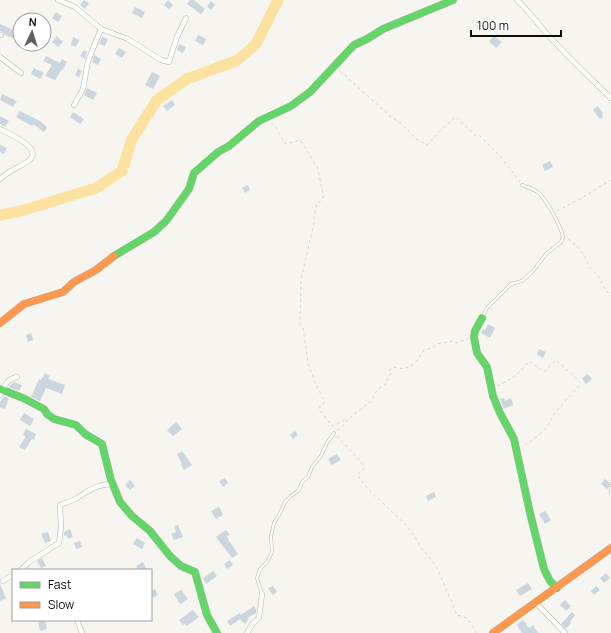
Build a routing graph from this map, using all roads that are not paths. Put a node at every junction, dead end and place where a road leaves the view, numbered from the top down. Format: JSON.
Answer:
{"nodes":[{"id":1,"x":58,"y":0,"type":"edge"},
{"id":2,"x":453,"y":0,"type":"edge"},
{"id":3,"x":518,"y":0,"type":"edge"},
{"id":4,"x":186,"y":18,"type":"dead end"},
{"id":5,"x":101,"y":29,"type":"junction"},
{"id":6,"x":0,"y":57,"type":"edge"},
{"id":7,"x":21,"y":73,"type":"dead end"},
{"id":8,"x":611,"y":98,"type":"edge"},
{"id":9,"x":74,"y":106,"type":"dead end"},
{"id":10,"x":0,"y":129,"type":"edge"},
{"id":11,"x":0,"y":179,"type":"edge"},
{"id":12,"x":522,"y":185,"type":"road end"},
{"id":13,"x":482,"y":318,"type":"joint"},
{"id":14,"x":0,"y":323,"type":"edge"},
{"id":15,"x":17,"y":377,"type":"dead end"},
{"id":16,"x":1,"y":391,"type":"edge"},
{"id":17,"x":334,"y":433,"type":"road end"},
{"id":18,"x":112,"y":484,"type":"junction"},
{"id":19,"x":611,"y":488,"type":"edge"},
{"id":20,"x":611,"y":493,"type":"edge"},
{"id":21,"x":611,"y":548,"type":"edge"},
{"id":22,"x":22,"y":569,"type":"edge"},
{"id":23,"x":12,"y":576,"type":"edge"},
{"id":24,"x":3,"y":580,"type":"dead end"},
{"id":25,"x":557,"y":588,"type":"junction"},
{"id":26,"x":262,"y":594,"type":"joint"},
{"id":27,"x":536,"y":603,"type":"junction"},
{"id":28,"x":77,"y":621,"type":"edge"},
{"id":29,"x":82,"y":633,"type":"edge"},
{"id":30,"x":217,"y":633,"type":"edge"},
{"id":31,"x":247,"y":633,"type":"edge"},
{"id":32,"x":493,"y":633,"type":"edge"},
{"id":33,"x":565,"y":633,"type":"edge"}],
"edges":[{"from":1,"to":5,"type":"street"},
{"from":2,"to":14,"type":"street"},
{"from":3,"to":8,"type":"street"},
{"from":4,"to":5,"type":"street"},
{"from":5,"to":9,"type":"street"},
{"from":6,"to":7,"type":"street"},
{"from":10,"to":11,"type":"street"},
{"from":12,"to":13,"type":"lane"},
{"from":13,"to":25,"type":"street"},
{"from":15,"to":16,"type":"street"},
{"from":16,"to":18,"type":"street"},
{"from":17,"to":26,"type":"lane"},
{"from":18,"to":22,"type":"street"},
{"from":18,"to":30,"type":"street"},
{"from":19,"to":20,"type":"lane"},
{"from":21,"to":25,"type":"street"},
{"from":23,"to":24,"type":"street"},
{"from":25,"to":27,"type":"street"},
{"from":26,"to":31,"type":"street"},
{"from":27,"to":32,"type":"street"},
{"from":27,"to":33,"type":"street"},
{"from":28,"to":29,"type":"street"}]}
